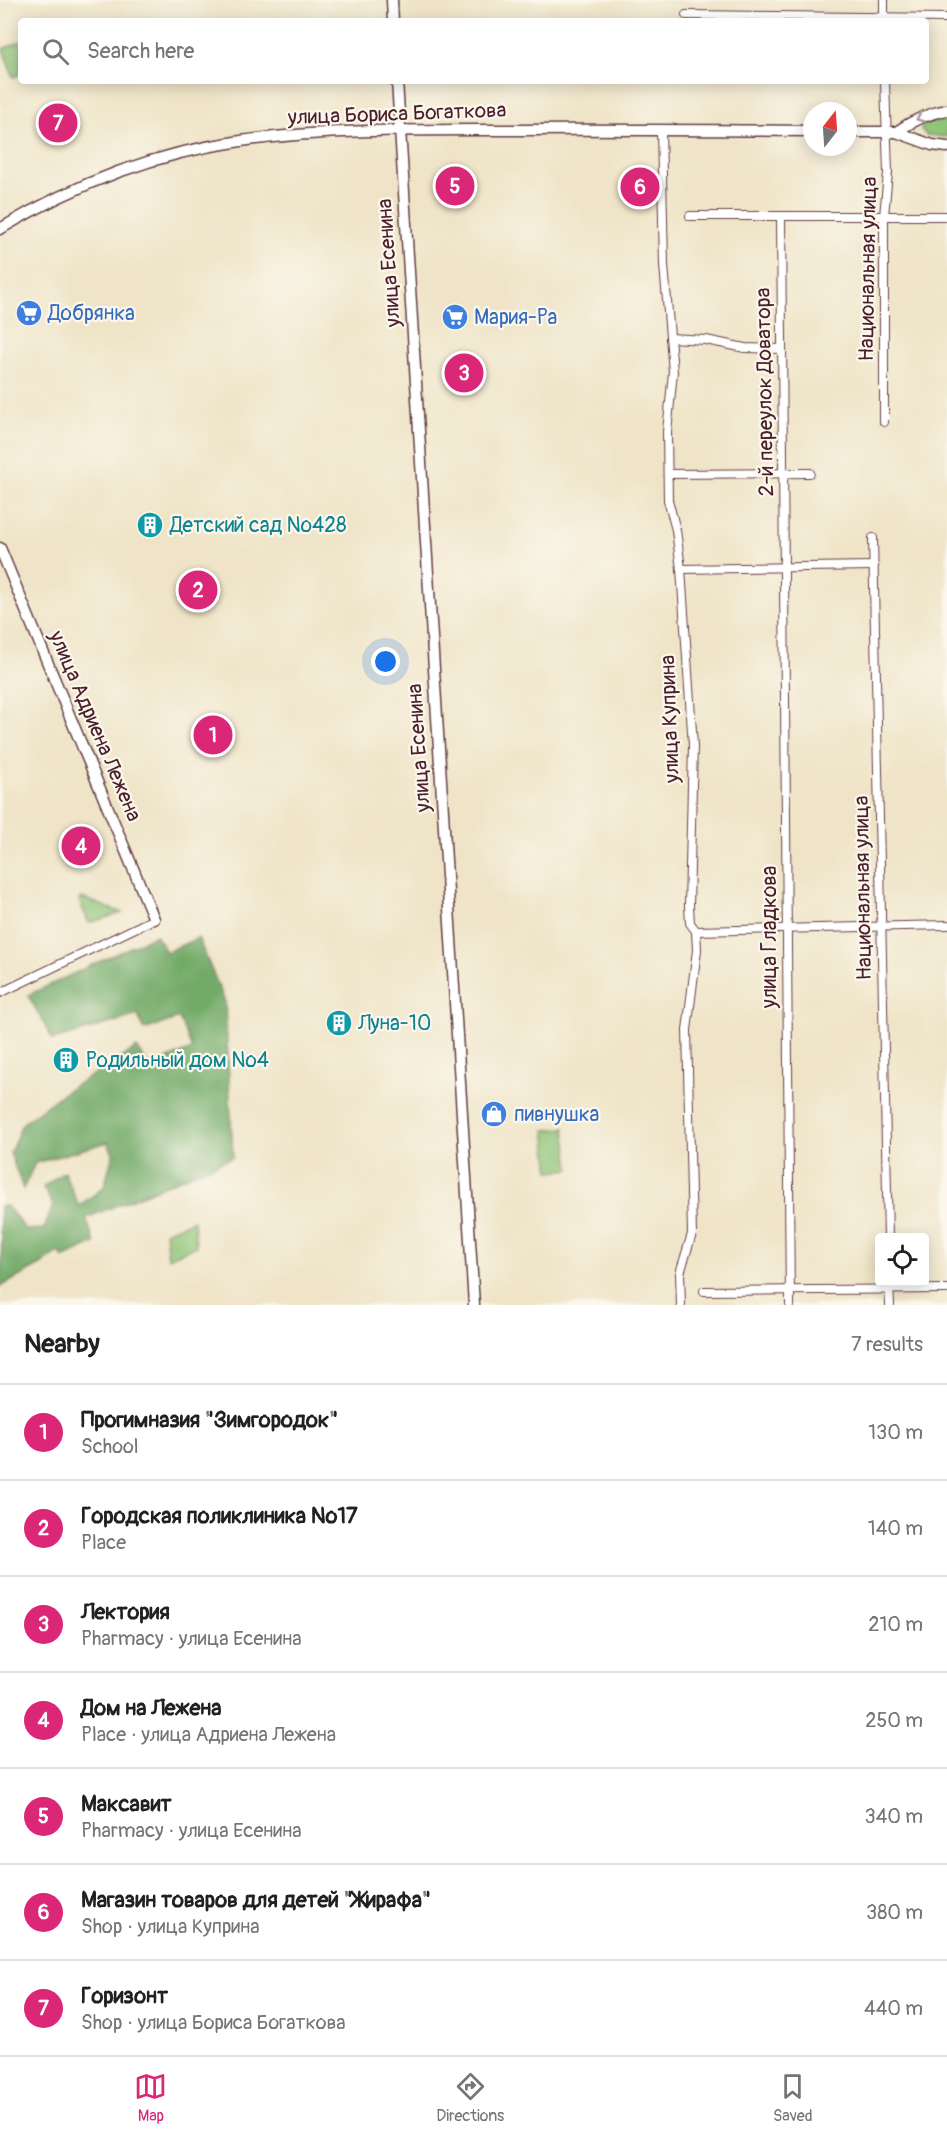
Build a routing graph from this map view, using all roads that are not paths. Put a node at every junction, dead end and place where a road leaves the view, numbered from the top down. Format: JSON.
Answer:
{"nodes":[{"id":1,"x":392,"y":0,"type":"edge"},
{"id":2,"x":884,"y":0,"type":"edge"},
{"id":3,"x":686,"y":15,"type":"dead end"},
{"id":4,"x":393,"y":18,"type":"edge"},
{"id":5,"x":834,"y":18,"type":"edge"},
{"id":6,"x":884,"y":18,"type":"edge"},
{"id":7,"x":929,"y":18,"type":"edge"},
{"id":8,"x":947,"y":18,"type":"edge"},
{"id":9,"x":397,"y":84,"type":"edge"},
{"id":10,"x":885,"y":84,"type":"edge"},
{"id":11,"x":947,"y":110,"type":"edge"},
{"id":12,"x":661,"y":129,"type":"junction"},
{"id":13,"x":399,"y":130,"type":"junction"},
{"id":14,"x":803,"y":131,"type":"edge"},
{"id":15,"x":857,"y":132,"type":"edge"},
{"id":16,"x":891,"y":132,"type":"junction"},
{"id":17,"x":947,"y":147,"type":"edge"},
{"id":18,"x":690,"y":216,"type":"dead end"},
{"id":19,"x":781,"y":216,"type":"junction"},
{"id":20,"x":884,"y":216,"type":"junction"},
{"id":21,"x":947,"y":216,"type":"edge"},
{"id":22,"x":0,"y":229,"type":"edge"},
{"id":23,"x":670,"y":338,"type":"junction"},
{"id":24,"x":782,"y":349,"type":"junction"},
{"id":25,"x":884,"y":423,"type":"dead end"},
{"id":26,"x":783,"y":473,"type":"junction"},
{"id":27,"x":668,"y":474,"type":"junction"},
{"id":28,"x":810,"y":474,"type":"dead end"},
{"id":29,"x":873,"y":538,"type":"dead end"},
{"id":30,"x":0,"y":549,"type":"edge"},
{"id":31,"x":874,"y":566,"type":"junction"},
{"id":32,"x":784,"y":568,"type":"junction"},
{"id":33,"x":681,"y":569,"type":"junction"},
{"id":34,"x":154,"y":919,"type":"joint"},
{"id":35,"x":947,"y":925,"type":"edge"},
{"id":36,"x":882,"y":927,"type":"junction"},
{"id":37,"x":787,"y":929,"type":"junction"},
{"id":38,"x":696,"y":931,"type":"junction"},
{"id":39,"x":0,"y":993,"type":"edge"},
{"id":40,"x":888,"y":1233,"type":"edge"},
{"id":41,"x":875,"y":1287,"type":"edge"},
{"id":42,"x":889,"y":1287,"type":"edge"},
{"id":43,"x":908,"y":1287,"type":"edge"},
{"id":44,"x":947,"y":1289,"type":"edge"},
{"id":45,"x":790,"y":1290,"type":"junction"},
{"id":46,"x":704,"y":1291,"type":"dead end"},
{"id":47,"x":474,"y":1305,"type":"edge"},
{"id":48,"x":681,"y":1305,"type":"edge"},
{"id":49,"x":790,"y":1305,"type":"edge"},
{"id":50,"x":890,"y":1305,"type":"edge"}],
"edges":[{"from":1,"to":4,"type":"street"},
{"from":2,"to":6,"type":"street"},
{"from":3,"to":5,"type":"street"},
{"from":7,"to":8,"type":"street"},
{"from":9,"to":13,"type":"street","name":"улица Есенина"},
{"from":10,"to":16,"type":"street","name":"Национальная улица"},
{"from":11,"to":16,"type":"street","one_way":true},
{"from":12,"to":13,"type":"street","name":"улица Бориса Богаткова"},
{"from":12,"to":14,"type":"street","name":"улица Бориса Богаткова"},
{"from":12,"to":23,"type":"street","name":"улица Куприна"},
{"from":13,"to":22,"type":"street","name":"улица Бориса Богаткова"},
{"from":13,"to":47,"type":"street","name":"улица Есенина"},
{"from":15,"to":16,"type":"street"},
{"from":16,"to":17,"type":"street"},
{"from":16,"to":20,"type":"street","name":"Национальная улица"},
{"from":18,"to":19,"type":"street"},
{"from":19,"to":20,"type":"street"},
{"from":19,"to":24,"type":"street","name":"2-й переулок Доватора"},
{"from":20,"to":21,"type":"street"},
{"from":20,"to":25,"type":"street","name":"Национальная улица"},
{"from":23,"to":24,"type":"street"},
{"from":23,"to":27,"type":"street","name":"улица Куприна"},
{"from":24,"to":26,"type":"street","name":"2-й переулок Доватора"},
{"from":26,"to":27,"type":"street"},
{"from":26,"to":28,"type":"street"},
{"from":26,"to":32,"type":"street","name":"2-й переулок Доватора"},
{"from":27,"to":33,"type":"street","name":"улица Куприна"},
{"from":29,"to":31,"type":"street","name":"Национальная улица"},
{"from":30,"to":34,"type":"street","name":"улица Адриена Лежена"},
{"from":31,"to":32,"type":"street"},
{"from":31,"to":36,"type":"street","name":"Национальная улица"},
{"from":32,"to":33,"type":"street"},
{"from":32,"to":37,"type":"street","name":"улица Гладкова"},
{"from":33,"to":38,"type":"street","name":"улица Куприна"},
{"from":34,"to":39,"type":"street"},
{"from":35,"to":36,"type":"street"},
{"from":36,"to":37,"type":"street"},
{"from":36,"to":40,"type":"street","name":"Национальная улица"},
{"from":37,"to":38,"type":"street"},
{"from":37,"to":45,"type":"street","name":"улица Гладкова"},
{"from":38,"to":48,"type":"street","name":"улица Куприна"},
{"from":41,"to":45,"type":"street"},
{"from":42,"to":50,"type":"street"},
{"from":43,"to":44,"type":"street"},
{"from":45,"to":46,"type":"street"},
{"from":45,"to":49,"type":"street","name":"улица Гладкова"}]}
